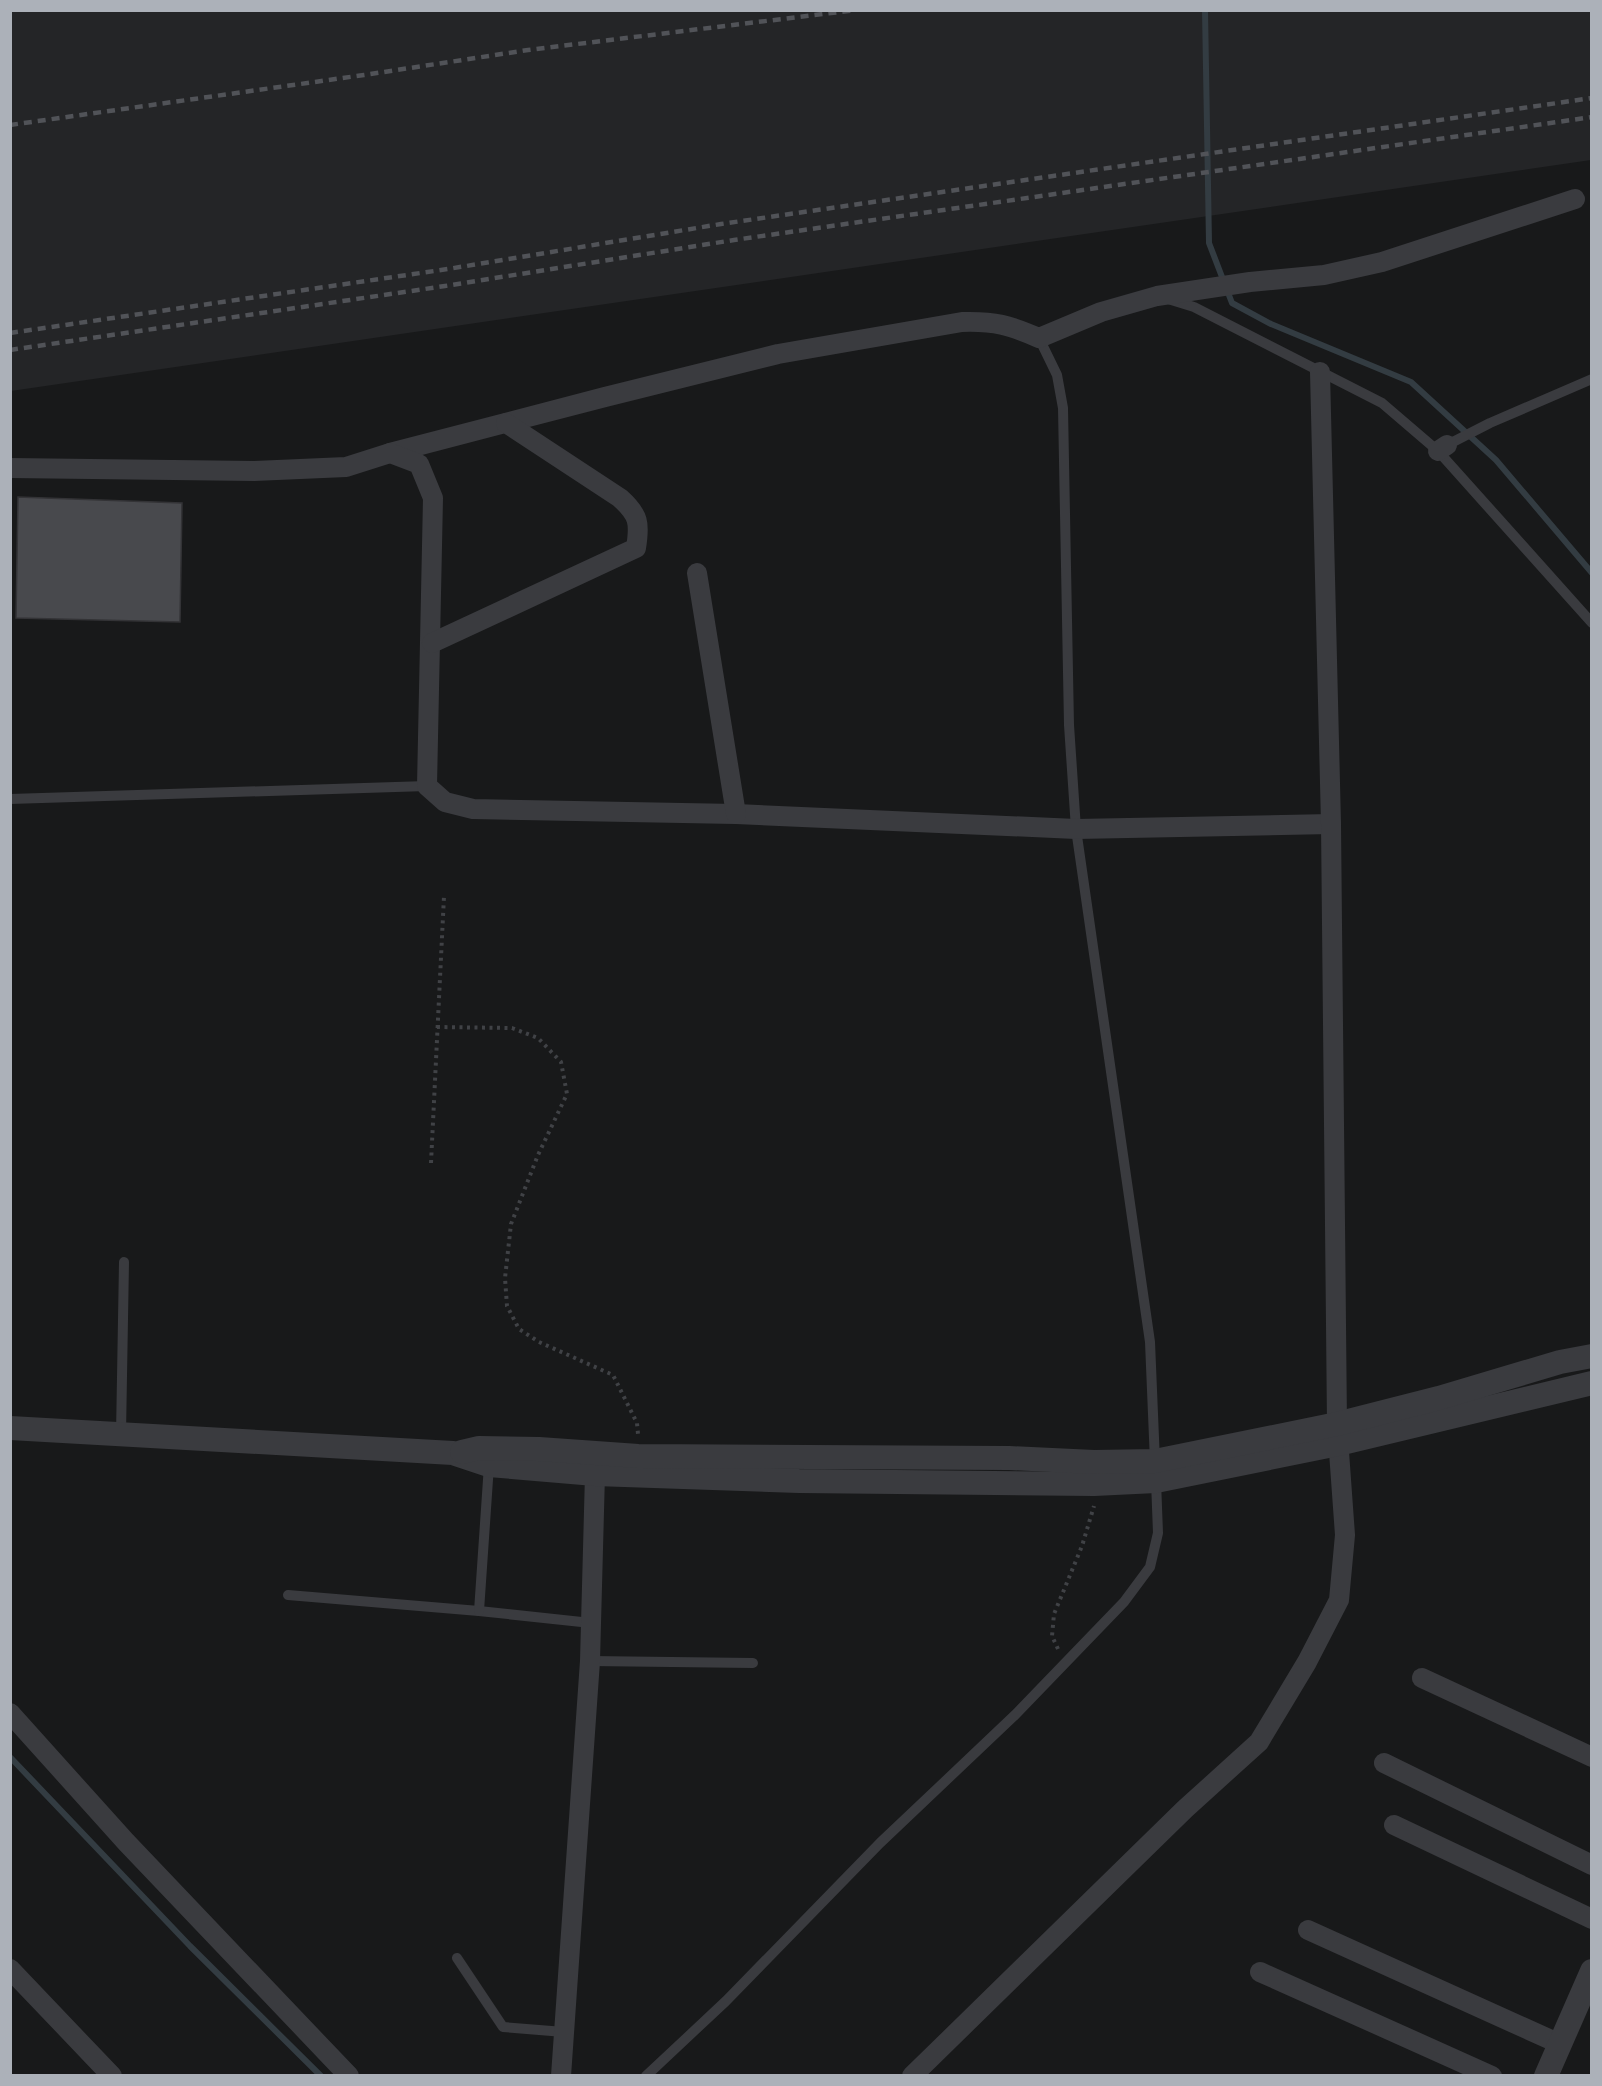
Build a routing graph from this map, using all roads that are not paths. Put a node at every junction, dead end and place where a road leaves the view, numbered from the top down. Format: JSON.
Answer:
{"nodes":[{"id":1,"x":1575,"y":199,"type":"dead end"},
{"id":2,"x":1157,"y":296,"type":"junction"},
{"id":3,"x":1039,"y":338,"type":"junction"},
{"id":4,"x":1320,"y":372,"type":"junction"},
{"id":5,"x":1592,"y":380,"type":"edge"},
{"id":6,"x":506,"y":423,"type":"junction"},
{"id":7,"x":1443,"y":448,"type":"junction"},
{"id":8,"x":390,"y":453,"type":"junction"},
{"id":9,"x":10,"y":468,"type":"edge"},
{"id":10,"x":697,"y":573,"type":"dead end"},
{"id":11,"x":1592,"y":623,"type":"edge"},
{"id":12,"x":432,"y":643,"type":"junction"},
{"id":13,"x":427,"y":786,"type":"junction"},
{"id":14,"x":10,"y":799,"type":"edge"},
{"id":15,"x":736,"y":814,"type":"junction"},
{"id":16,"x":1331,"y":824,"type":"junction"},
{"id":17,"x":1077,"y":829,"type":"junction"},
{"id":18,"x":124,"y":1262,"type":"dead end"},
{"id":19,"x":1592,"y":1356,"type":"edge"},
{"id":20,"x":1592,"y":1383,"type":"edge"},
{"id":21,"x":10,"y":1428,"type":"edge"},
{"id":22,"x":121,"y":1434,"type":"junction"},
{"id":23,"x":1337,"y":1434,"type":"junction"},
{"id":24,"x":453,"y":1453,"type":"junction"},
{"id":25,"x":489,"y":1465,"type":"junction"},
{"id":26,"x":1156,"y":1471,"type":"junction"},
{"id":27,"x":595,"y":1474,"type":"junction"},
{"id":28,"x":288,"y":1595,"type":"dead end"},
{"id":29,"x":479,"y":1611,"type":"junction"},
{"id":30,"x":591,"y":1623,"type":"junction"},
{"id":31,"x":590,"y":1661,"type":"junction"},
{"id":32,"x":753,"y":1664,"type":"dead end"},
{"id":33,"x":1422,"y":1678,"type":"dead end"},
{"id":34,"x":10,"y":1713,"type":"edge"},
{"id":35,"x":1592,"y":1757,"type":"edge"},
{"id":36,"x":1384,"y":1763,"type":"dead end"},
{"id":37,"x":1394,"y":1825,"type":"dead end"},
{"id":38,"x":1592,"y":1865,"type":"edge"},
{"id":39,"x":1592,"y":1919,"type":"edge"},
{"id":40,"x":1308,"y":1930,"type":"dead end"},
{"id":41,"x":457,"y":1958,"type":"dead end"},
{"id":42,"x":10,"y":1969,"type":"edge"},
{"id":43,"x":1592,"y":1971,"type":"edge"},
{"id":44,"x":1260,"y":1972,"type":"dead end"},
{"id":45,"x":564,"y":2032,"type":"junction"},
{"id":46,"x":1560,"y":2044,"type":"junction"},
{"id":47,"x":112,"y":2076,"type":"edge"},
{"id":48,"x":349,"y":2076,"type":"edge"},
{"id":49,"x":561,"y":2076,"type":"edge"},
{"id":50,"x":646,"y":2076,"type":"edge"},
{"id":51,"x":912,"y":2076,"type":"edge"},
{"id":52,"x":1492,"y":2076,"type":"edge"},
{"id":53,"x":1546,"y":2076,"type":"edge"}],
"edges":[{"from":1,"to":2,"type":"street"},
{"from":2,"to":3,"type":"street"},
{"from":2,"to":4,"type":"lane"},
{"from":3,"to":6,"type":"street"},
{"from":3,"to":17,"type":"lane"},
{"from":4,"to":7,"type":"lane"},
{"from":4,"to":16,"type":"street"},
{"from":5,"to":7,"type":"lane"},
{"from":6,"to":8,"type":"street"},
{"from":6,"to":12,"type":"street"},
{"from":7,"to":11,"type":"lane"},
{"from":8,"to":9,"type":"street"},
{"from":8,"to":12,"type":"street"},
{"from":10,"to":15,"type":"street"},
{"from":12,"to":13,"type":"street"},
{"from":13,"to":14,"type":"lane"},
{"from":13,"to":15,"type":"street"},
{"from":15,"to":17,"type":"street"},
{"from":16,"to":17,"type":"street"},
{"from":16,"to":23,"type":"street"},
{"from":17,"to":26,"type":"lane"},
{"from":18,"to":22,"type":"lane"},
{"from":19,"to":23,"type":"street"},
{"from":20,"to":23,"type":"street"},
{"from":21,"to":22,"type":"street"},
{"from":22,"to":24,"type":"street"},
{"from":23,"to":26,"type":"street"},
{"from":23,"to":51,"type":"street"},
{"from":24,"to":25,"type":"street"},
{"from":24,"to":26,"type":"street"},
{"from":25,"to":27,"type":"street"},
{"from":25,"to":29,"type":"lane"},
{"from":26,"to":27,"type":"street"},
{"from":26,"to":50,"type":"lane"},
{"from":27,"to":30,"type":"street"},
{"from":28,"to":29,"type":"lane"},
{"from":29,"to":30,"type":"lane"},
{"from":30,"to":31,"type":"street"},
{"from":31,"to":32,"type":"lane"},
{"from":31,"to":45,"type":"street"},
{"from":33,"to":35,"type":"street"},
{"from":34,"to":48,"type":"street"},
{"from":36,"to":38,"type":"street"},
{"from":37,"to":39,"type":"street"},
{"from":40,"to":46,"type":"street"},
{"from":41,"to":45,"type":"lane"},
{"from":42,"to":47,"type":"street"},
{"from":43,"to":46,"type":"street"},
{"from":44,"to":52,"type":"street"},
{"from":45,"to":49,"type":"street"},
{"from":46,"to":53,"type":"street"}]}
